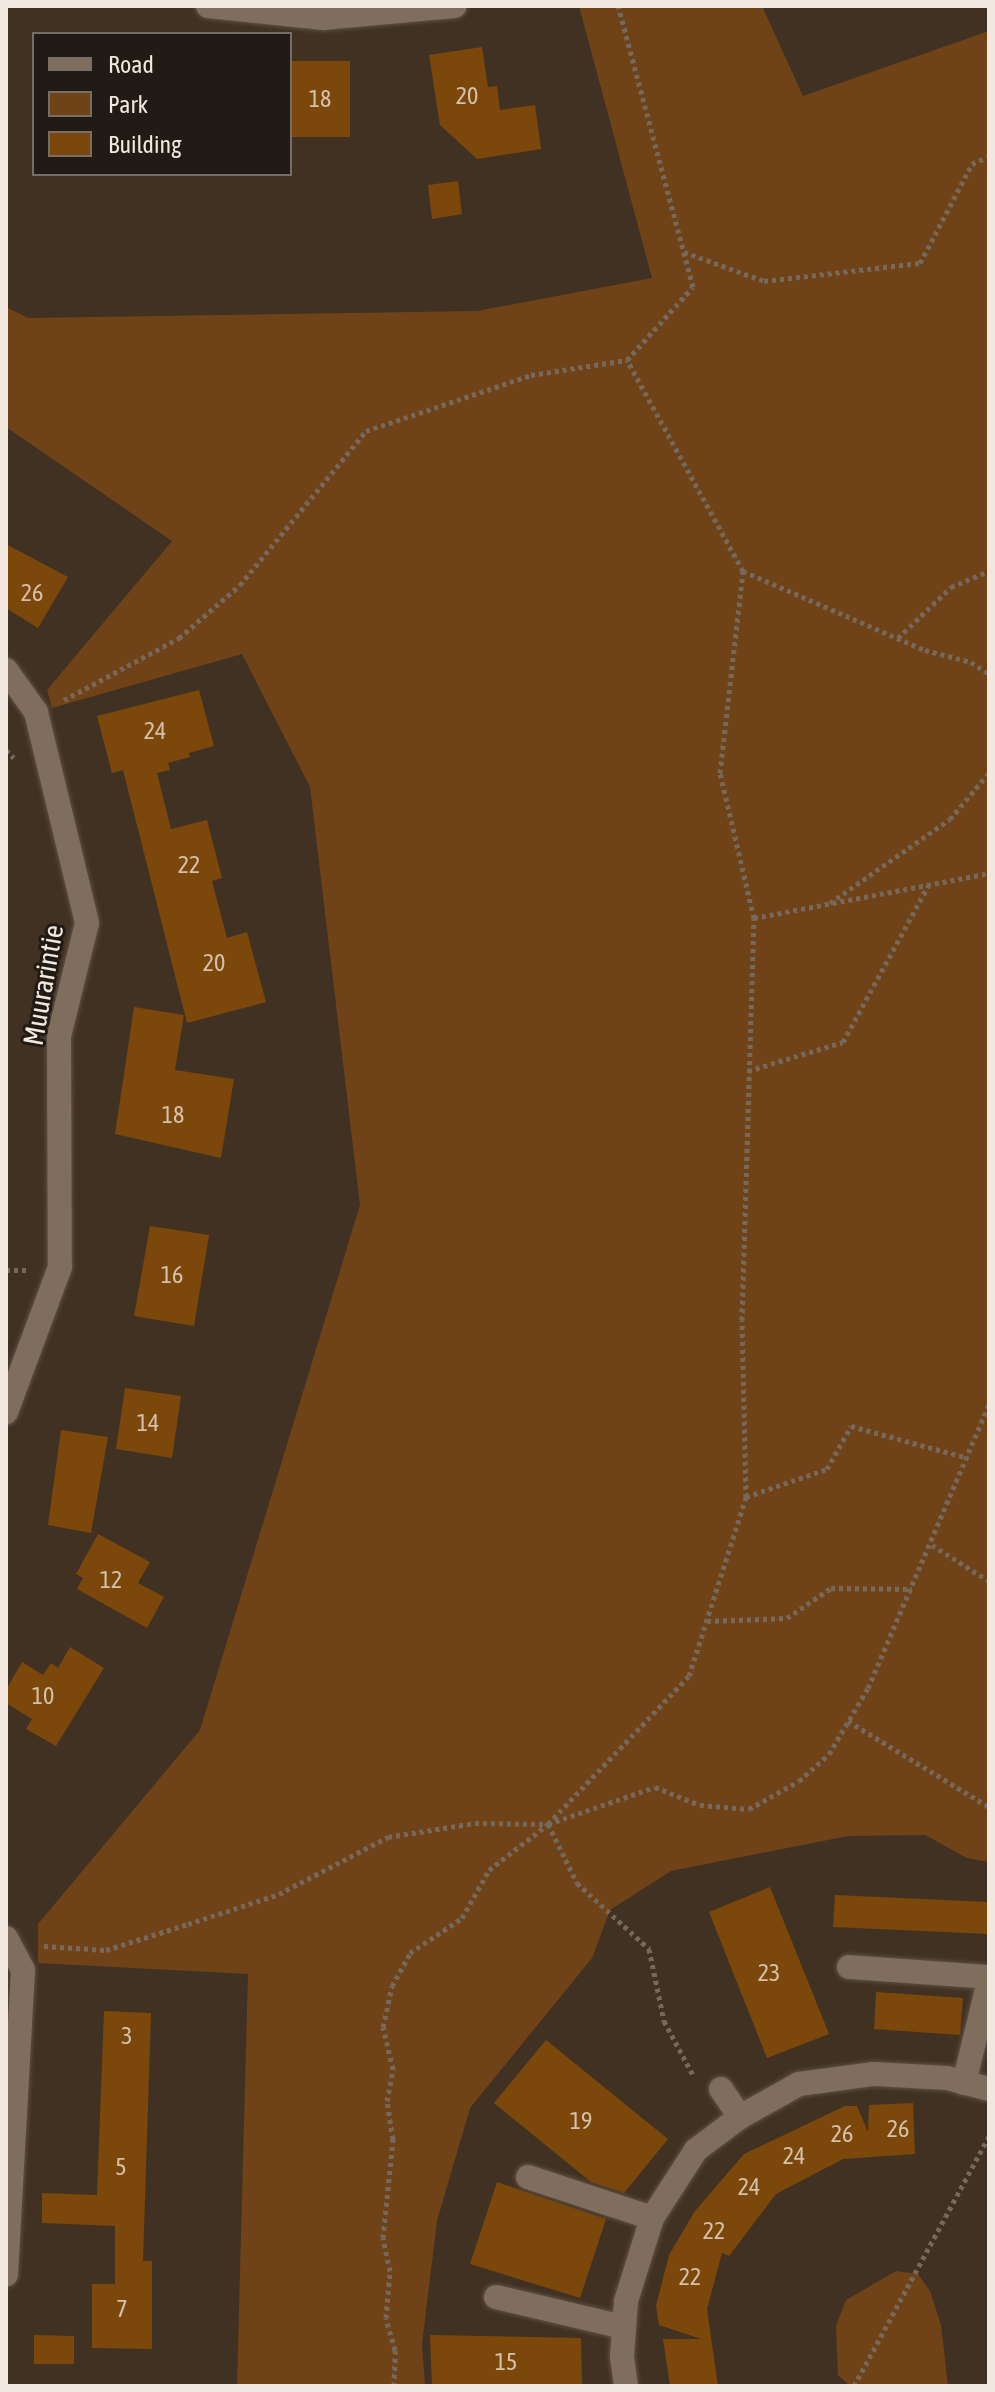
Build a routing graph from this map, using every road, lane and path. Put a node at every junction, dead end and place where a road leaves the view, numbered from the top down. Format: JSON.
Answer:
{"nodes":[{"id":1,"x":208,"y":6,"type":"edge"},
{"id":2,"x":454,"y":6,"type":"edge"},
{"id":3,"x":618,"y":6,"type":"edge"},
{"id":4,"x":989,"y":156,"type":"edge"},
{"id":5,"x":683,"y":251,"type":"junction"},
{"id":6,"x":627,"y":360,"type":"junction"},
{"id":7,"x":743,"y":571,"type":"junction"},
{"id":8,"x":989,"y":571,"type":"edge"},
{"id":9,"x":897,"y":638,"type":"junction"},
{"id":10,"x":6,"y":670,"type":"edge"},
{"id":11,"x":989,"y":674,"type":"edge"},
{"id":12,"x":36,"y":712,"type":"junction"},
{"id":13,"x":989,"y":773,"type":"edge"},
{"id":14,"x":989,"y":873,"type":"edge"},
{"id":15,"x":928,"y":886,"type":"junction"},
{"id":16,"x":827,"y":905,"type":"junction"},
{"id":17,"x":754,"y":918,"type":"junction"},
{"id":18,"x":748,"y":1071,"type":"junction"},
{"id":19,"x":989,"y":1404,"type":"edge"},
{"id":20,"x":6,"y":1412,"type":"edge"},
{"id":21,"x":968,"y":1458,"type":"junction"},
{"id":22,"x":746,"y":1497,"type":"junction"},
{"id":23,"x":932,"y":1545,"type":"junction"},
{"id":24,"x":989,"y":1581,"type":"edge"},
{"id":25,"x":912,"y":1589,"type":"junction"},
{"id":26,"x":707,"y":1621,"type":"junction"},
{"id":27,"x":848,"y":1721,"type":"junction"},
{"id":28,"x":989,"y":1807,"type":"edge"},
{"id":29,"x":548,"y":1824,"type":"junction"},
{"id":30,"x":9,"y":1939,"type":"edge"},
{"id":31,"x":849,"y":1967,"type":"dead end"},
{"id":32,"x":989,"y":1979,"type":"edge"},
{"id":33,"x":964,"y":2083,"type":"junction"},
{"id":34,"x":721,"y":2089,"type":"joint"},
{"id":35,"x":989,"y":2089,"type":"edge"},
{"id":36,"x":740,"y":2117,"type":"junction"},
{"id":37,"x":989,"y":2136,"type":"edge"},
{"id":38,"x":528,"y":2177,"type":"dead end"},
{"id":39,"x":652,"y":2218,"type":"junction"},
{"id":40,"x":6,"y":2275,"type":"edge"},
{"id":41,"x":496,"y":2297,"type":"dead end"},
{"id":42,"x":623,"y":2327,"type":"junction"},
{"id":43,"x":394,"y":2386,"type":"edge"},
{"id":44,"x":626,"y":2386,"type":"edge"},
{"id":45,"x":854,"y":2386,"type":"edge"}],
"edges":[{"from":1,"to":2,"type":"street"},
{"from":3,"to":5,"type":"path"},
{"from":4,"to":5,"type":"path"},
{"from":5,"to":6,"type":"path"},
{"from":6,"to":7,"type":"path"},
{"from":6,"to":12,"type":"path"},
{"from":7,"to":9,"type":"path"},
{"from":7,"to":17,"type":"path"},
{"from":8,"to":9,"type":"path"},
{"from":9,"to":11,"type":"path"},
{"from":10,"to":12,"type":"street","name":"Muurarintie"},
{"from":12,"to":20,"type":"street","name":"Muurarintie"},
{"from":13,"to":16,"type":"path"},
{"from":14,"to":15,"type":"path"},
{"from":15,"to":16,"type":"path"},
{"from":15,"to":18,"type":"path"},
{"from":16,"to":17,"type":"path"},
{"from":17,"to":18,"type":"path"},
{"from":18,"to":22,"type":"path"},
{"from":19,"to":21,"type":"path"},
{"from":21,"to":22,"type":"path"},
{"from":21,"to":23,"type":"path"},
{"from":22,"to":26,"type":"path"},
{"from":23,"to":24,"type":"path"},
{"from":23,"to":25,"type":"path"},
{"from":25,"to":26,"type":"path"},
{"from":25,"to":27,"type":"path"},
{"from":26,"to":29,"type":"path"},
{"from":27,"to":28,"type":"path"},
{"from":27,"to":29,"type":"path"},
{"from":29,"to":30,"type":"path"},
{"from":29,"to":34,"type":"path"},
{"from":29,"to":43,"type":"path"},
{"from":30,"to":40,"type":"street"},
{"from":31,"to":32,"type":"street"},
{"from":32,"to":33,"type":"street"},
{"from":33,"to":35,"type":"street"},
{"from":33,"to":36,"type":"street"},
{"from":34,"to":36,"type":"street"},
{"from":36,"to":39,"type":"street"},
{"from":37,"to":45,"type":"path"},
{"from":38,"to":39,"type":"street"},
{"from":39,"to":42,"type":"street"},
{"from":41,"to":42,"type":"street"},
{"from":42,"to":44,"type":"street"}]}
